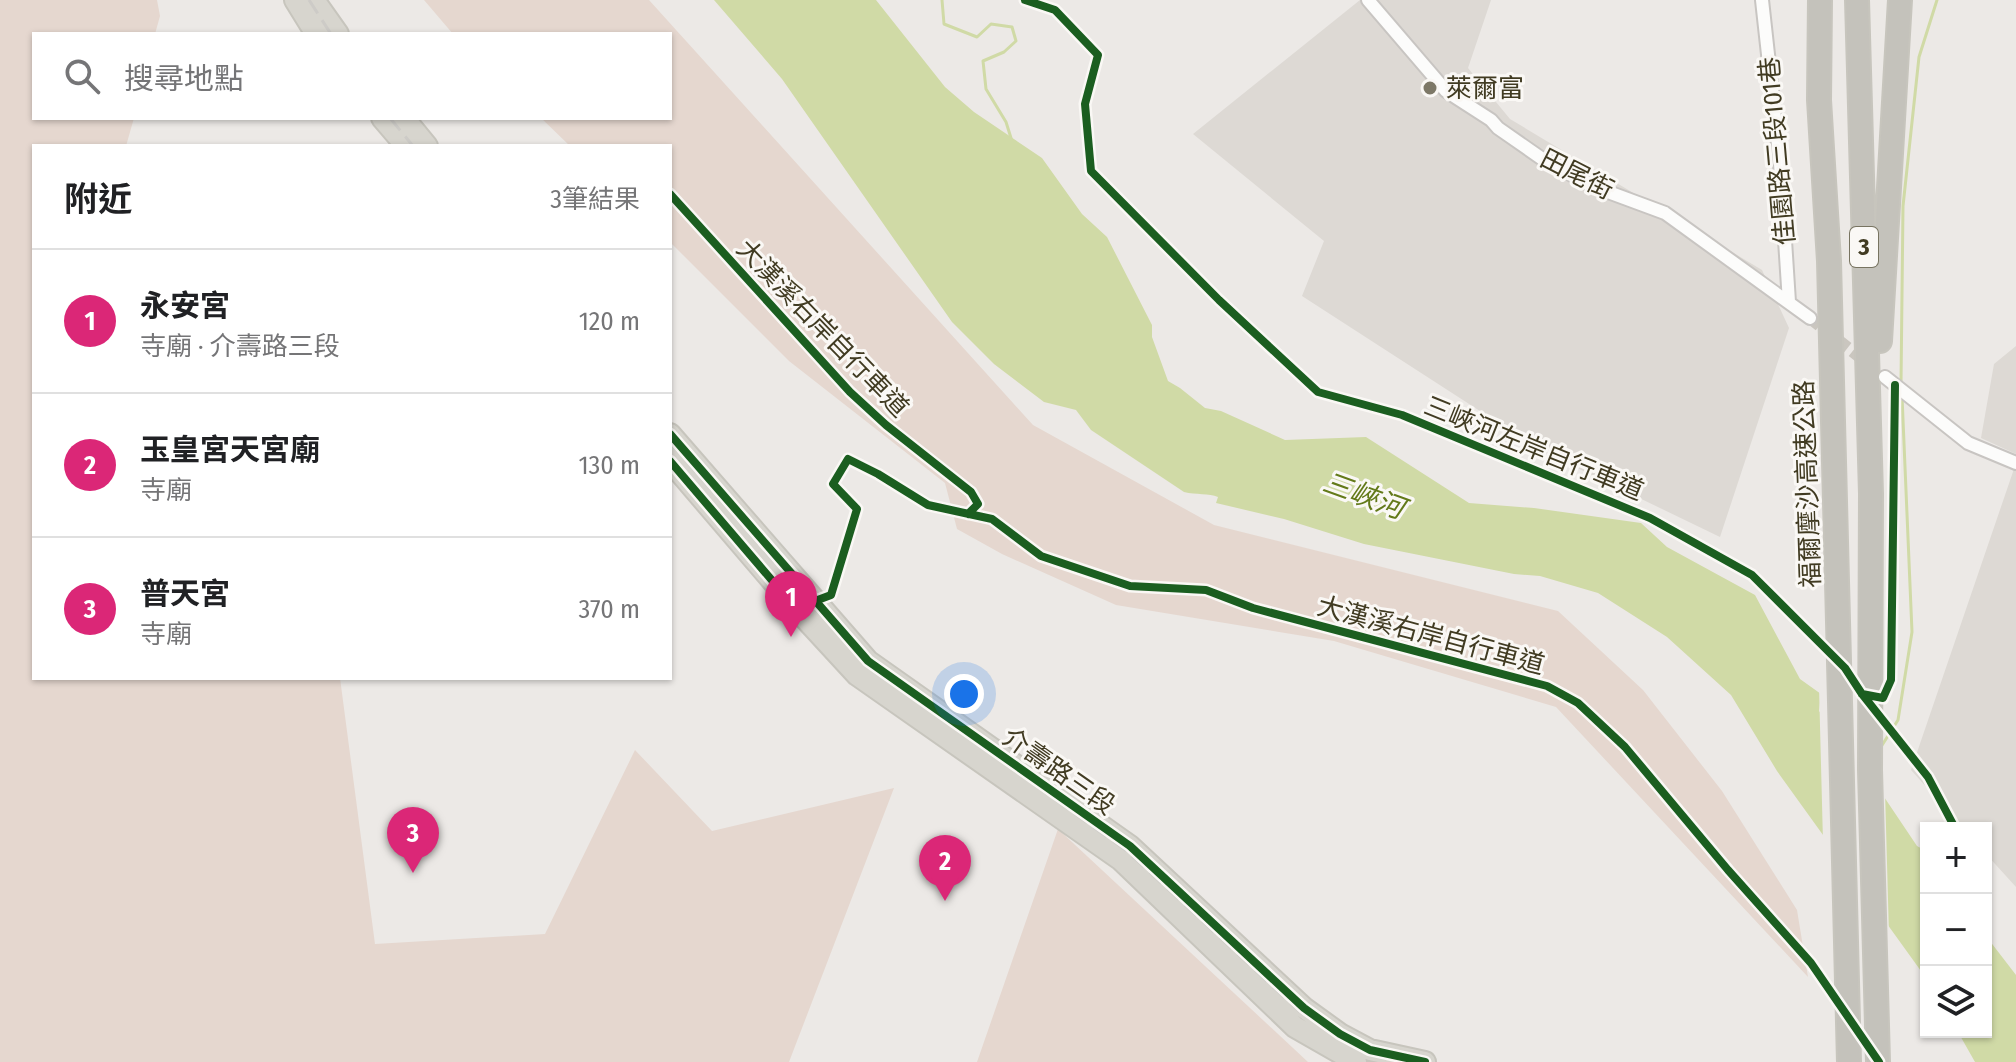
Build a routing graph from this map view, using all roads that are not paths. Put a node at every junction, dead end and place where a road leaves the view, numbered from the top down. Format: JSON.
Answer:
{"nodes":[{"id":1,"x":295,"y":0,"type":"edge"},
{"id":2,"x":314,"y":0,"type":"edge"},
{"id":3,"x":1368,"y":0,"type":"edge"},
{"id":4,"x":1762,"y":0,"type":"edge"},
{"id":5,"x":1807,"y":0,"type":"edge"},
{"id":6,"x":1820,"y":0,"type":"edge"},
{"id":7,"x":1857,"y":0,"type":"edge"},
{"id":8,"x":1889,"y":0,"type":"edge"},
{"id":9,"x":1900,"y":0,"type":"edge"},
{"id":10,"x":315,"y":32,"type":"edge"},
{"id":11,"x":337,"y":32,"type":"edge"},
{"id":12,"x":1819,"y":100,"type":"junction"},
{"id":13,"x":1893,"y":116,"type":"junction"},
{"id":14,"x":384,"y":120,"type":"edge"},
{"id":15,"x":406,"y":120,"type":"edge"},
{"id":16,"x":404,"y":144,"type":"edge"},
{"id":17,"x":425,"y":144,"type":"edge"},
{"id":18,"x":1789,"y":302,"type":"junction"},
{"id":19,"x":1810,"y":318,"type":"tunnel mouth"},
{"id":20,"x":1885,"y":377,"type":"tunnel mouth"},
{"id":21,"x":672,"y":436,"type":"edge"},
{"id":22,"x":672,"y":463,"type":"edge"},
{"id":23,"x":2016,"y":463,"type":"edge"},
{"id":24,"x":1871,"y":494,"type":"junction"},
{"id":25,"x":1356,"y":1062,"type":"edge"},
{"id":26,"x":1425,"y":1062,"type":"edge"},
{"id":27,"x":1849,"y":1062,"type":"edge"},
{"id":28,"x":1878,"y":1062,"type":"edge"}],
"edges":[{"from":1,"to":10,"type":"main road"},
{"from":2,"to":11,"type":"main road"},
{"from":3,"to":18,"type":"street","name":"田尾街"},
{"from":4,"to":18,"type":"street","name":"佳園路三段101巷"},
{"from":5,"to":12,"type":"highway"},
{"from":6,"to":12,"type":"highway","name":"福爾摩沙高速公路","number":"3"},
{"from":7,"to":24,"type":"highway","number":"3"},
{"from":8,"to":13,"type":"highway"},
{"from":9,"to":13,"type":"highway"},
{"from":12,"to":27,"type":"highway","name":"福爾摩沙高速公路","number":"3"},
{"from":13,"to":24,"type":"highway"},
{"from":14,"to":16,"type":"main road"},
{"from":15,"to":17,"type":"main road"},
{"from":18,"to":19,"type":"street","name":"田尾街"},
{"from":20,"to":23,"type":"street"},
{"from":21,"to":26,"type":"main road","name":"介壽路三段"},
{"from":22,"to":25,"type":"main road","name":"介壽路三段"},
{"from":24,"to":28,"type":"highway","number":"3"}]}
